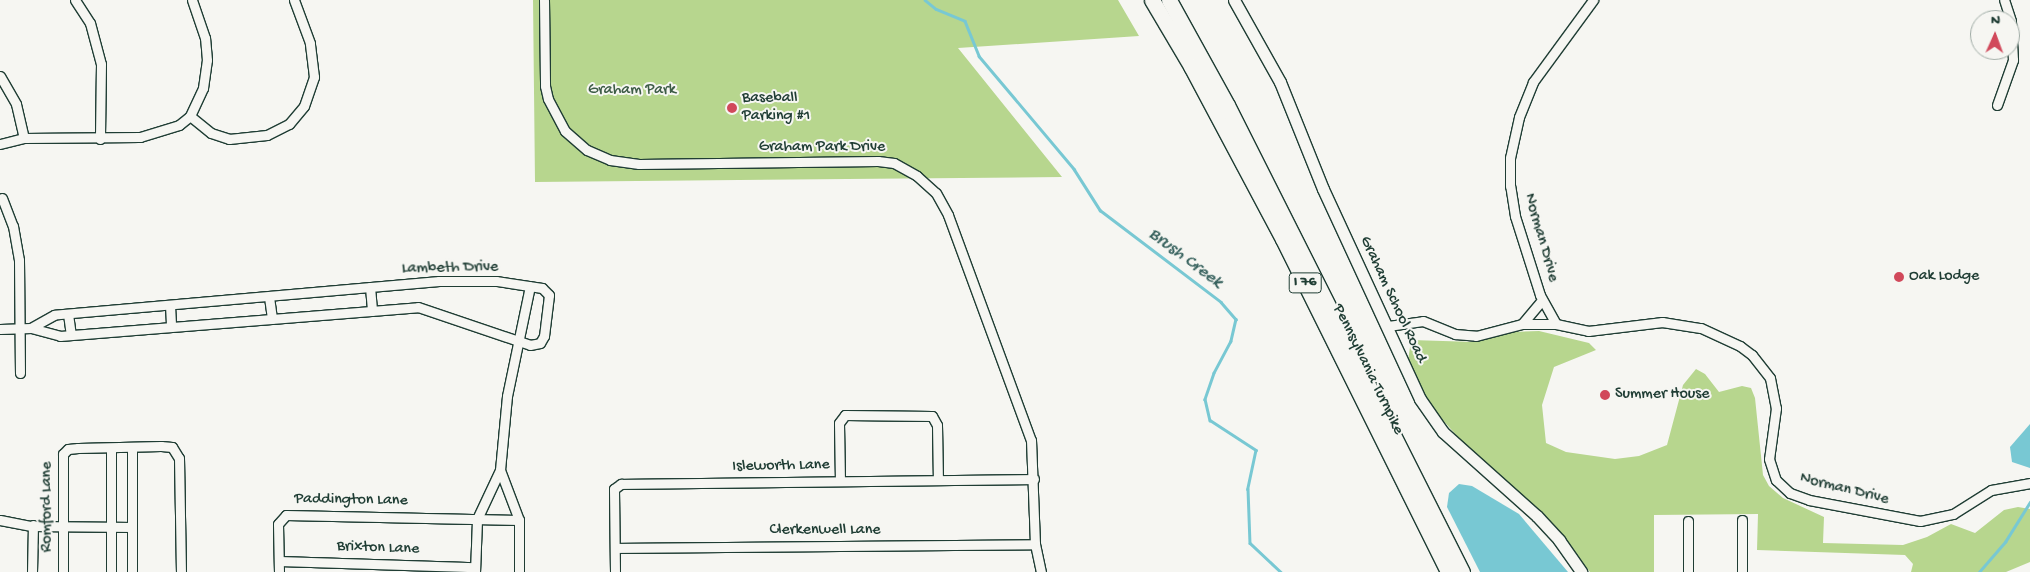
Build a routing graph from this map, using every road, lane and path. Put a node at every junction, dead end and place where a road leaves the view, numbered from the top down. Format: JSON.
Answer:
{"nodes":[{"id":1,"x":75,"y":0,"type":"edge"},
{"id":2,"x":192,"y":0,"type":"edge"},
{"id":3,"x":294,"y":0,"type":"edge"},
{"id":4,"x":544,"y":0,"type":"edge"},
{"id":5,"x":1152,"y":0,"type":"edge"},
{"id":6,"x":1168,"y":0,"type":"edge"},
{"id":7,"x":1234,"y":0,"type":"edge"},
{"id":8,"x":1593,"y":0,"type":"edge"},
{"id":9,"x":2004,"y":0,"type":"edge"},
{"id":10,"x":0,"y":76,"type":"edge"},
{"id":11,"x":1997,"y":105,"type":"dead end"},
{"id":12,"x":190,"y":116,"type":"junction"},
{"id":13,"x":24,"y":138,"type":"junction"},
{"id":14,"x":100,"y":139,"type":"junction"},
{"id":15,"x":0,"y":144,"type":"edge"},
{"id":16,"x":2,"y":198,"type":"dead end"},
{"id":17,"x":530,"y":286,"type":"junction"},
{"id":18,"x":370,"y":287,"type":"junction"},
{"id":19,"x":269,"y":297,"type":"junction"},
{"id":20,"x":1542,"y":300,"type":"junction"},
{"id":21,"x":170,"y":305,"type":"junction"},
{"id":22,"x":372,"y":311,"type":"junction"},
{"id":23,"x":68,"y":314,"type":"junction"},
{"id":24,"x":272,"y":319,"type":"junction"},
{"id":25,"x":1522,"y":324,"type":"junction"},
{"id":26,"x":1556,"y":324,"type":"junction"},
{"id":27,"x":171,"y":326,"type":"junction"},
{"id":28,"x":1388,"y":326,"type":"junction"},
{"id":29,"x":19,"y":328,"type":"junction"},
{"id":30,"x":31,"y":328,"type":"junction"},
{"id":31,"x":0,"y":329,"type":"edge"},
{"id":32,"x":71,"y":335,"type":"junction"},
{"id":33,"x":521,"y":344,"type":"junction"},
{"id":34,"x":20,"y":373,"type":"dead end"},
{"id":35,"x":111,"y":448,"type":"junction"},
{"id":36,"x":132,"y":448,"type":"junction"},
{"id":37,"x":500,"y":470,"type":"junction"},
{"id":38,"x":1034,"y":479,"type":"junction"},
{"id":39,"x":938,"y":480,"type":"junction"},
{"id":40,"x":840,"y":481,"type":"junction"},
{"id":41,"x":2030,"y":483,"type":"edge"},
{"id":42,"x":477,"y":519,"type":"junction"},
{"id":43,"x":0,"y":520,"type":"edge"},
{"id":44,"x":519,"y":520,"type":"junction"},
{"id":45,"x":1742,"y":520,"type":"dead end"},
{"id":46,"x":1688,"y":521,"type":"dead end"},
{"id":47,"x":63,"y":525,"type":"junction"},
{"id":48,"x":33,"y":526,"type":"junction"},
{"id":49,"x":111,"y":526,"type":"junction"},
{"id":50,"x":132,"y":527,"type":"junction"},
{"id":51,"x":1035,"y":544,"type":"junction"},
{"id":52,"x":616,"y":548,"type":"junction"},
{"id":53,"x":279,"y":561,"type":"junction"},
{"id":54,"x":475,"y":569,"type":"edge"},
{"id":55,"x":32,"y":572,"type":"edge"},
{"id":56,"x":63,"y":572,"type":"edge"},
{"id":57,"x":111,"y":572,"type":"edge"},
{"id":58,"x":132,"y":572,"type":"edge"},
{"id":59,"x":181,"y":572,"type":"edge"},
{"id":60,"x":279,"y":572,"type":"edge"},
{"id":61,"x":519,"y":572,"type":"edge"},
{"id":62,"x":615,"y":572,"type":"edge"},
{"id":63,"x":1041,"y":572,"type":"edge"},
{"id":64,"x":1448,"y":572,"type":"edge"},
{"id":65,"x":1462,"y":572,"type":"edge"},
{"id":66,"x":1581,"y":572,"type":"edge"},
{"id":67,"x":1688,"y":572,"type":"edge"},
{"id":68,"x":1742,"y":572,"type":"edge"}],
"edges":[{"from":1,"to":14,"type":"street"},
{"from":2,"to":12,"type":"street"},
{"from":3,"to":12,"type":"street"},
{"from":4,"to":38,"type":"street","name":"Graham Park Drive"},
{"from":5,"to":64,"type":"highway","name":"Pennsylvania Turnpike","number":"I 76"},
{"from":6,"to":65,"type":"highway","name":"Pennsylvania Turnpike","number":"I 76"},
{"from":7,"to":28,"type":"street","name":"Graham School Road"},
{"from":8,"to":20,"type":"street","name":"Norman Drive"},
{"from":9,"to":11,"type":"street"},
{"from":10,"to":13,"type":"street"},
{"from":12,"to":14,"type":"street"},
{"from":13,"to":14,"type":"street"},
{"from":13,"to":15,"type":"street"},
{"from":16,"to":29,"type":"street"},
{"from":17,"to":18,"type":"street","name":"Lambeth Drive"},
{"from":17,"to":33,"type":"street"},
{"from":17,"to":33,"type":"street","name":"Lambeth Drive"},
{"from":18,"to":19,"type":"street","name":"Lambeth Drive"},
{"from":18,"to":22,"type":"street"},
{"from":19,"to":21,"type":"street","name":"Lambeth Drive"},
{"from":19,"to":24,"type":"street"},
{"from":20,"to":25,"type":"street"},
{"from":20,"to":26,"type":"street","name":"Norman Drive"},
{"from":21,"to":23,"type":"street","name":"Lambeth Drive"},
{"from":21,"to":27,"type":"street"},
{"from":22,"to":24,"type":"street"},
{"from":22,"to":33,"type":"street"},
{"from":23,"to":30,"type":"street","name":"Lambeth Drive"},
{"from":23,"to":32,"type":"street"},
{"from":24,"to":27,"type":"street"},
{"from":25,"to":26,"type":"street","name":"Norman Drive"},
{"from":25,"to":28,"type":"street","name":"Norman Drive"},
{"from":26,"to":41,"type":"street","name":"Norman Drive"},
{"from":27,"to":32,"type":"street"},
{"from":28,"to":66,"type":"street","name":"Graham School Road"},
{"from":29,"to":30,"type":"street"},
{"from":29,"to":31,"type":"street"},
{"from":29,"to":34,"type":"street"},
{"from":30,"to":32,"type":"street"},
{"from":33,"to":37,"type":"street"},
{"from":35,"to":36,"type":"street","name":"Romford Lane"},
{"from":35,"to":47,"type":"street","name":"Romford Lane"},
{"from":35,"to":49,"type":"street"},
{"from":36,"to":50,"type":"street"},
{"from":36,"to":59,"type":"street","name":"Romford Lane"},
{"from":37,"to":42,"type":"street"},
{"from":37,"to":44,"type":"street"},
{"from":38,"to":39,"type":"street","name":"Isleworth Lane"},
{"from":38,"to":51,"type":"street","name":"Graham Park Drive"},
{"from":39,"to":40,"type":"street","name":"Isleworth Lane"},
{"from":39,"to":40,"type":"street"},
{"from":40,"to":52,"type":"street","name":"Isleworth Lane"},
{"from":42,"to":44,"type":"street","name":"Paddington Lane"},
{"from":42,"to":53,"type":"street","name":"Paddington Lane"},
{"from":42,"to":54,"type":"street"},
{"from":43,"to":48,"type":"street"},
{"from":44,"to":61,"type":"street"},
{"from":45,"to":68,"type":"street"},
{"from":46,"to":67,"type":"street"},
{"from":47,"to":48,"type":"street"},
{"from":47,"to":49,"type":"street"},
{"from":47,"to":56,"type":"street","name":"Romford Lane"},
{"from":48,"to":55,"type":"street"},
{"from":49,"to":50,"type":"street"},
{"from":49,"to":57,"type":"street"},
{"from":50,"to":58,"type":"street"},
{"from":51,"to":52,"type":"street","name":"Clerkenwell Lane"},
{"from":51,"to":63,"type":"street","name":"Graham Park Drive"},
{"from":52,"to":62,"type":"street","name":"Isleworth Lane"},
{"from":53,"to":54,"type":"street","name":"Brixton Lane"},
{"from":53,"to":60,"type":"street","name":"Paddington Lane"}]}
